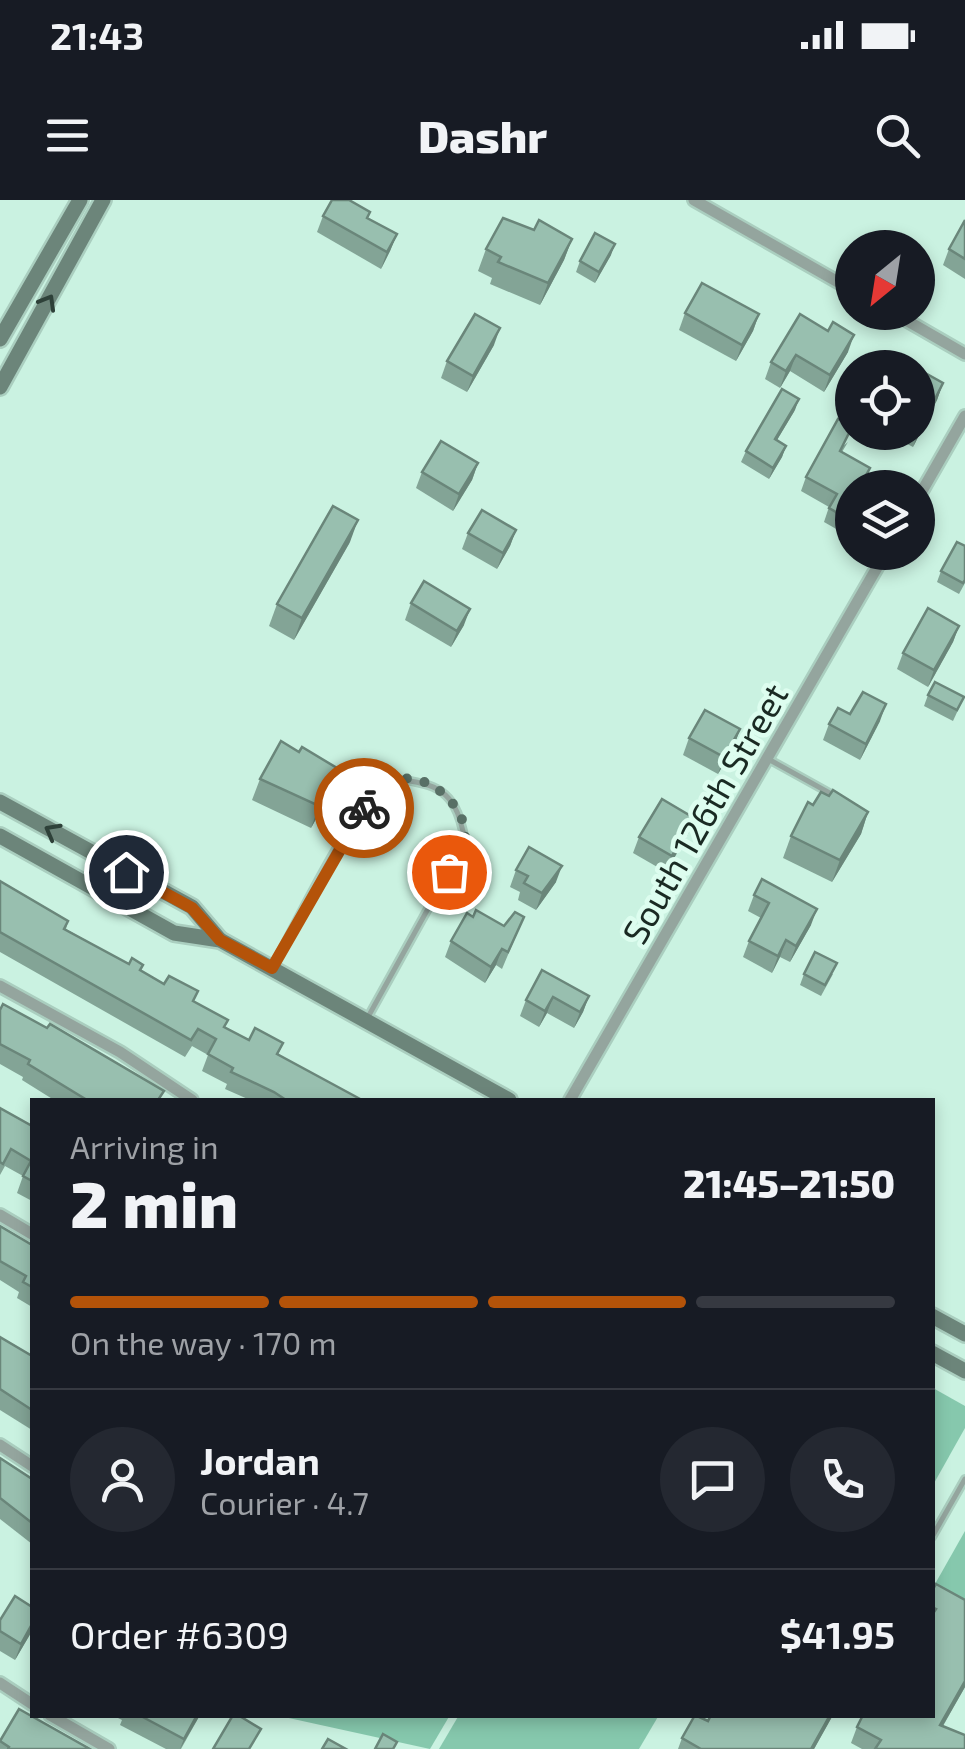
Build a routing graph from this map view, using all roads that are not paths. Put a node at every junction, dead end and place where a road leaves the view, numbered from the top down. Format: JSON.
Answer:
{"nodes":[{"id":1,"x":80,"y":200,"type":"edge"},
{"id":2,"x":103,"y":200,"type":"edge"},
{"id":3,"x":694,"y":200,"type":"edge"},
{"id":4,"x":835,"y":280,"type":"edge"},
{"id":5,"x":923,"y":330,"type":"edge"},
{"id":6,"x":0,"y":339,"type":"edge"},
{"id":7,"x":965,"y":354,"type":"edge"},
{"id":8,"x":0,"y":386,"type":"edge"},
{"id":9,"x":965,"y":416,"type":"edge"},
{"id":10,"x":934,"y":470,"type":"edge"},
{"id":11,"x":876,"y":570,"type":"edge"},
{"id":12,"x":768,"y":758,"type":"junction"},
{"id":13,"x":0,"y":802,"type":"edge"},
{"id":14,"x":848,"y":803,"type":"edge"},
{"id":15,"x":0,"y":836,"type":"edge"},
{"id":16,"x":220,"y":940,"type":"junction"},
{"id":17,"x":272,"y":968,"type":"junction"},
{"id":18,"x":0,"y":986,"type":"edge"},
{"id":19,"x":367,"y":1019,"type":"junction"},
{"id":20,"x":189,"y":1098,"type":"edge"},
{"id":21,"x":505,"y":1098,"type":"edge"},
{"id":22,"x":571,"y":1098,"type":"edge"},
{"id":23,"x":0,"y":1216,"type":"edge"},
{"id":24,"x":30,"y":1233,"type":"edge"},
{"id":25,"x":935,"y":1318,"type":"edge"},
{"id":26,"x":965,"y":1334,"type":"edge"},
{"id":27,"x":935,"y":1355,"type":"edge"},
{"id":28,"x":965,"y":1371,"type":"edge"},
{"id":29,"x":0,"y":1446,"type":"edge"},
{"id":30,"x":30,"y":1465,"type":"edge"},
{"id":31,"x":965,"y":1479,"type":"edge"},
{"id":32,"x":935,"y":1531,"type":"edge"},
{"id":33,"x":0,"y":1683,"type":"edge"},
{"id":34,"x":30,"y":1703,"type":"edge"},
{"id":35,"x":72,"y":1721,"type":"edge"},
{"id":36,"x":109,"y":1749,"type":"edge"}],
"edges":[{"from":1,"to":6,"type":"main road"},
{"from":8,"to":2,"type":"main road","one_way":true},
{"from":3,"to":4,"type":"street"},
{"from":5,"to":7,"type":"street"},
{"from":9,"to":10,"type":"street"},
{"from":11,"to":12,"type":"street","name":"South 126th Street"},
{"from":12,"to":14,"type":"lane"},
{"from":12,"to":22,"type":"street","name":"South 126th Street"},
{"from":16,"to":13,"type":"main road","one_way":true},
{"from":15,"to":16,"type":"main road"},
{"from":16,"to":17,"type":"main road"},
{"from":17,"to":19,"type":"main road"},
{"from":17,"to":19,"type":"lane"},
{"from":18,"to":20,"type":"street"},
{"from":19,"to":21,"type":"main road"},
{"from":23,"to":24,"type":"street"},
{"from":25,"to":26,"type":"main road"},
{"from":27,"to":28,"type":"main road"},
{"from":29,"to":30,"type":"street"},
{"from":31,"to":32,"type":"lane"},
{"from":33,"to":34,"type":"street"},
{"from":35,"to":36,"type":"street"}]}
